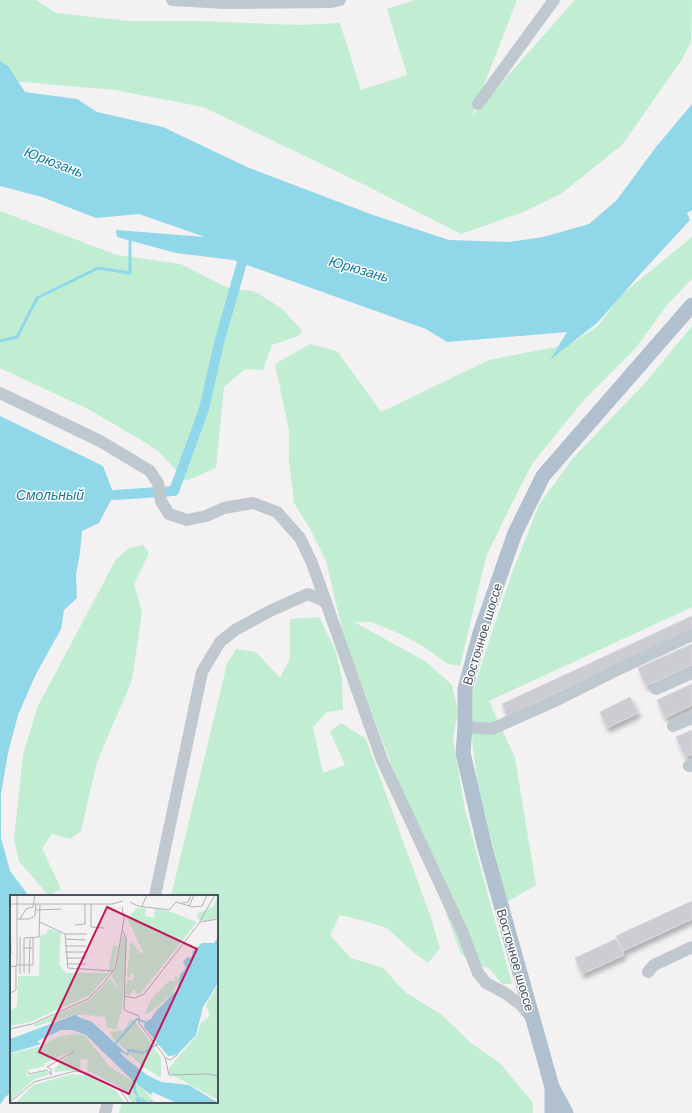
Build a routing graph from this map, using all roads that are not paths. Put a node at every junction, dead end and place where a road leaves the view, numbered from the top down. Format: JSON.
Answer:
{"nodes":[{"id":1,"x":172,"y":0,"type":"edge"},
{"id":2,"x":340,"y":0,"type":"edge"},
{"id":3,"x":554,"y":0,"type":"edge"},
{"id":4,"x":478,"y":104,"type":"dead end"},
{"id":5,"x":692,"y":305,"type":"edge"},
{"id":6,"x":0,"y":393,"type":"edge"},
{"id":7,"x":326,"y":602,"type":"junction"},
{"id":8,"x":692,"y":635,"type":"edge"},
{"id":9,"x":692,"y":673,"type":"edge"},
{"id":10,"x":656,"y":690,"type":"dead end"},
{"id":11,"x":692,"y":718,"type":"edge"},
{"id":12,"x":673,"y":726,"type":"dead end"},
{"id":13,"x":465,"y":727,"type":"junction"},
{"id":14,"x":155,"y":895,"type":"edge"},
{"id":15,"x":692,"y":947,"type":"edge"},
{"id":16,"x":648,"y":972,"type":"dead end"},
{"id":17,"x":533,"y":1019,"type":"junction"},
{"id":18,"x":552,"y":1087,"type":"junction"},
{"id":19,"x":108,"y":1103,"type":"edge"},
{"id":20,"x":105,"y":1113,"type":"edge"},
{"id":21,"x":552,"y":1113,"type":"edge"},
{"id":22,"x":566,"y":1113,"type":"edge"}],
"edges":[{"from":1,"to":2,"type":"street"},
{"from":3,"to":4,"type":"street"},
{"from":5,"to":13,"type":"main road","name":"Восточное шоссе"},
{"from":6,"to":7,"type":"street"},
{"from":7,"to":14,"type":"street"},
{"from":7,"to":17,"type":"street"},
{"from":8,"to":13,"type":"street"},
{"from":9,"to":10,"type":"street"},
{"from":11,"to":12,"type":"street"},
{"from":13,"to":17,"type":"main road","name":"Восточное шоссе"},
{"from":15,"to":16,"type":"street"},
{"from":17,"to":18,"type":"main road","name":"Восточное шоссе"},
{"from":18,"to":21,"type":"main road","name":"Восточное шоссе"},
{"from":18,"to":22,"type":"main road","name":"Восточное шоссе"},
{"from":19,"to":20,"type":"street"}]}
